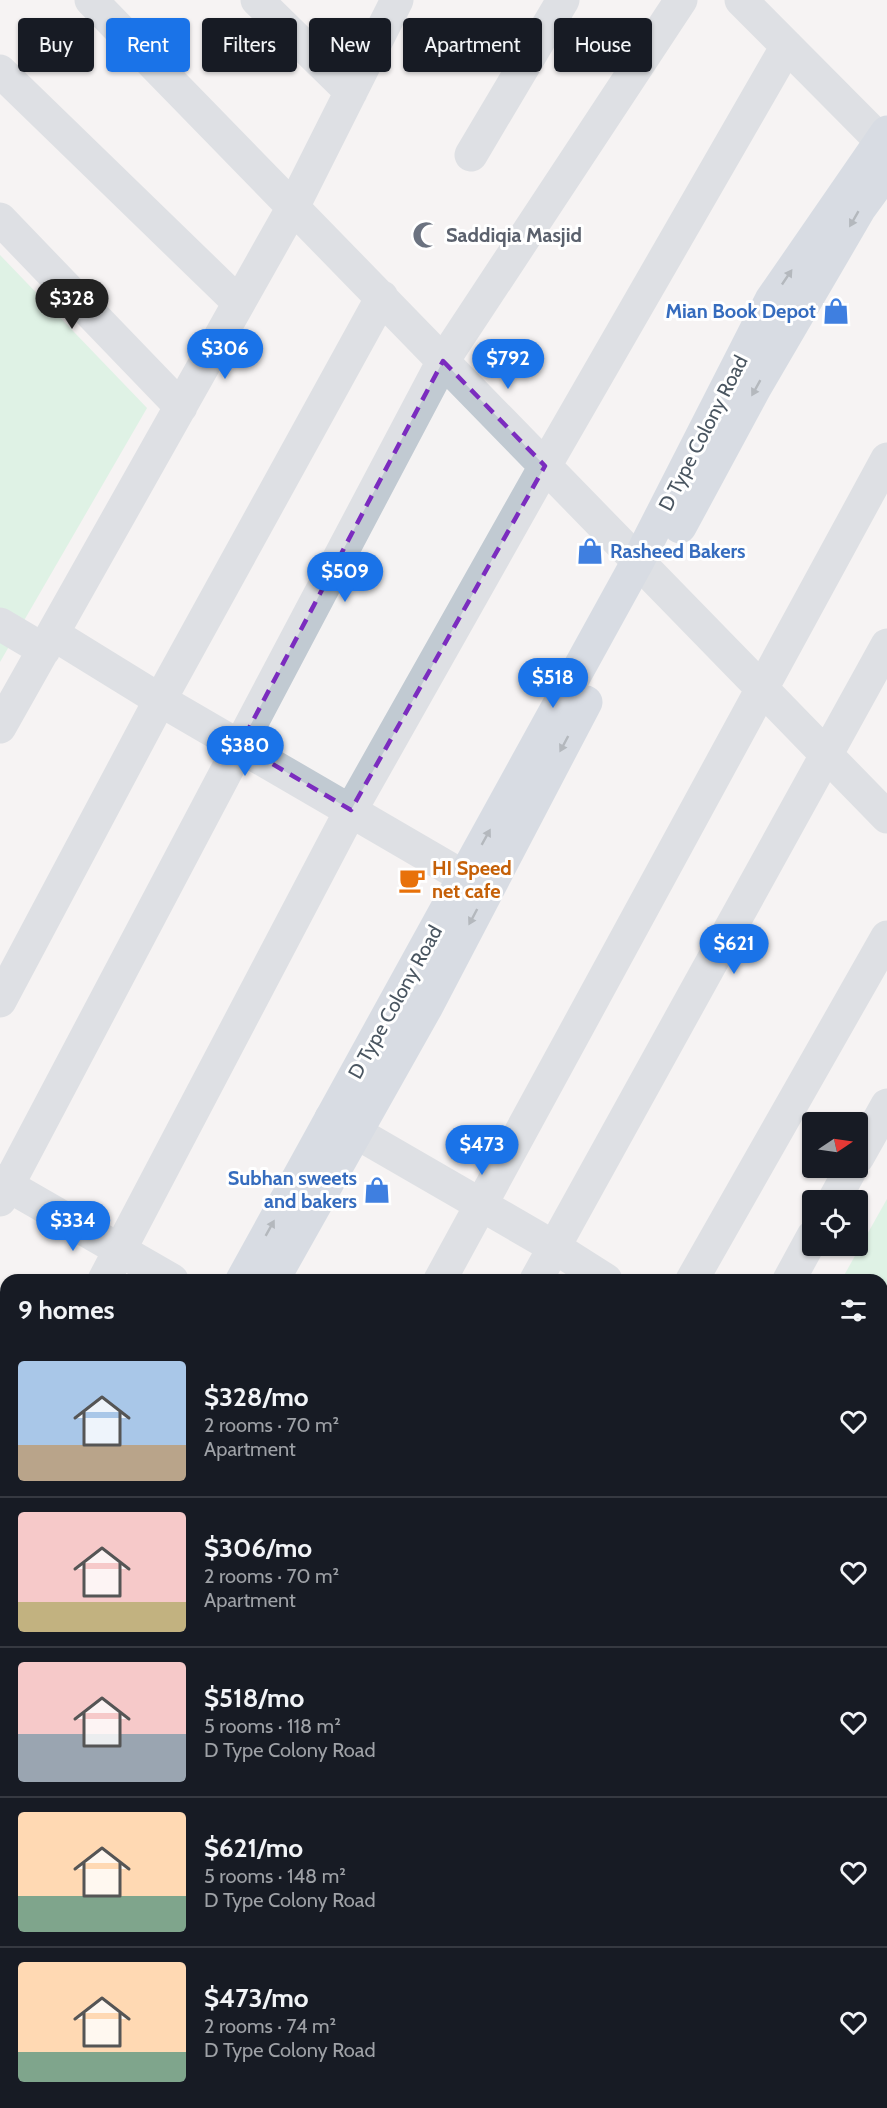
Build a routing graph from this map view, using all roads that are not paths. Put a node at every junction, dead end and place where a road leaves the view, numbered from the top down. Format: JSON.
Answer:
{"nodes":[{"id":1,"x":91,"y":0,"type":"edge"},
{"id":2,"x":257,"y":0,"type":"edge"},
{"id":3,"x":563,"y":0,"type":"edge"},
{"id":4,"x":681,"y":0,"type":"edge"},
{"id":5,"x":741,"y":0,"type":"edge"},
{"id":6,"x":395,"y":1,"type":"edge"},
{"id":7,"x":787,"y":46,"type":"junction"},
{"id":8,"x":0,"y":71,"type":"edge"},
{"id":9,"x":351,"y":92,"type":"junction"},
{"id":10,"x":885,"y":148,"type":"edge"},
{"id":11,"x":471,"y":155,"type":"dead end"},
{"id":12,"x":293,"y":207,"type":"junction"},
{"id":13,"x":0,"y":219,"type":"edge"},
{"id":14,"x":382,"y":297,"type":"junction"},
{"id":15,"x":239,"y":303,"type":"junction"},
{"id":16,"x":443,"y":361,"type":"junction"},
{"id":17,"x":181,"y":407,"type":"junction"},
{"id":18,"x":887,"y":459,"type":"edge"},
{"id":19,"x":545,"y":466,"type":"junction"},
{"id":20,"x":646,"y":568,"type":"junction"},
{"id":21,"x":0,"y":624,"type":"edge"},
{"id":22,"x":48,"y":642,"type":"junction"},
{"id":23,"x":887,"y":645,"type":"edge"},
{"id":24,"x":761,"y":690,"type":"junction"},
{"id":25,"x":160,"y":700,"type":"junction"},
{"id":26,"x":0,"y":727,"type":"edge"},
{"id":27,"x":240,"y":745,"type":"junction"},
{"id":28,"x":827,"y":755,"type":"junction"},
{"id":29,"x":351,"y":810,"type":"junction"},
{"id":30,"x":887,"y":817,"type":"edge"},
{"id":31,"x":464,"y":877,"type":"junction"},
{"id":32,"x":887,"y":937,"type":"edge"},
{"id":33,"x":0,"y":1001,"type":"edge"},
{"id":34,"x":887,"y":1105,"type":"edge"},
{"id":35,"x":343,"y":1125,"type":"junction"},
{"id":36,"x":868,"y":1139,"type":"edge"},
{"id":37,"x":3,"y":1189,"type":"edge"},
{"id":38,"x":481,"y":1205,"type":"junction"},
{"id":39,"x":554,"y":1247,"type":"junction"},
{"id":40,"x":120,"y":1249,"type":"junction"},
{"id":41,"x":802,"y":1256,"type":"edge"},
{"id":42,"x":107,"y":1274,"type":"edge"},
{"id":43,"x":162,"y":1274,"type":"edge"},
{"id":44,"x":246,"y":1274,"type":"edge"},
{"id":45,"x":276,"y":1274,"type":"edge"},
{"id":46,"x":443,"y":1274,"type":"edge"},
{"id":47,"x":539,"y":1274,"type":"edge"},
{"id":48,"x":597,"y":1274,"type":"edge"},
{"id":49,"x":695,"y":1274,"type":"edge"},
{"id":50,"x":792,"y":1274,"type":"edge"}],
"edges":[{"from":1,"to":12,"type":"street"},
{"from":2,"to":9,"type":"street"},
{"from":3,"to":11,"type":"street"},
{"from":4,"to":16,"type":"street"},
{"from":5,"to":7,"type":"street"},
{"from":6,"to":9,"type":"street"},
{"from":7,"to":10,"type":"street"},
{"from":7,"to":19,"type":"street"},
{"from":8,"to":15,"type":"street"},
{"from":9,"to":12,"type":"street"},
{"from":10,"to":20,"type":"main road","name":"D Type Colony Road"},
{"from":12,"to":14,"type":"street"},
{"from":12,"to":15,"type":"street"},
{"from":13,"to":17,"type":"street"},
{"from":14,"to":16,"type":"street"},
{"from":14,"to":25,"type":"street"},
{"from":15,"to":17,"type":"street"},
{"from":16,"to":19,"type":"street"},
{"from":16,"to":27,"type":"street"},
{"from":17,"to":22,"type":"street"},
{"from":18,"to":24,"type":"street"},
{"from":19,"to":20,"type":"street"},
{"from":19,"to":29,"type":"street"},
{"from":20,"to":24,"type":"street"},
{"from":31,"to":20,"type":"main road","name":"D Type Colony Road","one_way":true},
{"from":20,"to":35,"type":"main road","name":"D Type Colony Road","one_way":true},
{"from":21,"to":22,"type":"street"},
{"from":22,"to":25,"type":"street"},
{"from":22,"to":26,"type":"street"},
{"from":23,"to":28,"type":"street"},
{"from":24,"to":28,"type":"street"},
{"from":24,"to":38,"type":"street"},
{"from":25,"to":27,"type":"street"},
{"from":25,"to":33,"type":"street"},
{"from":27,"to":29,"type":"street"},
{"from":27,"to":37,"type":"street"},
{"from":28,"to":30,"type":"street"},
{"from":28,"to":39,"type":"street"},
{"from":29,"to":31,"type":"street"},
{"from":29,"to":40,"type":"street"},
{"from":31,"to":35,"type":"main road","name":"D Type Colony Road"},
{"from":32,"to":49,"type":"street"},
{"from":34,"to":36,"type":"street"},
{"from":35,"to":38,"type":"street"},
{"from":44,"to":35,"type":"main road","name":"D Type Colony Road","one_way":true},
{"from":35,"to":45,"type":"main road","name":"D Type Colony Road"},
{"from":37,"to":40,"type":"street"},
{"from":38,"to":39,"type":"street"},
{"from":38,"to":46,"type":"street"},
{"from":39,"to":47,"type":"street"},
{"from":39,"to":48,"type":"street"},
{"from":40,"to":42,"type":"street"},
{"from":40,"to":43,"type":"street"},
{"from":41,"to":50,"type":"street"}]}
